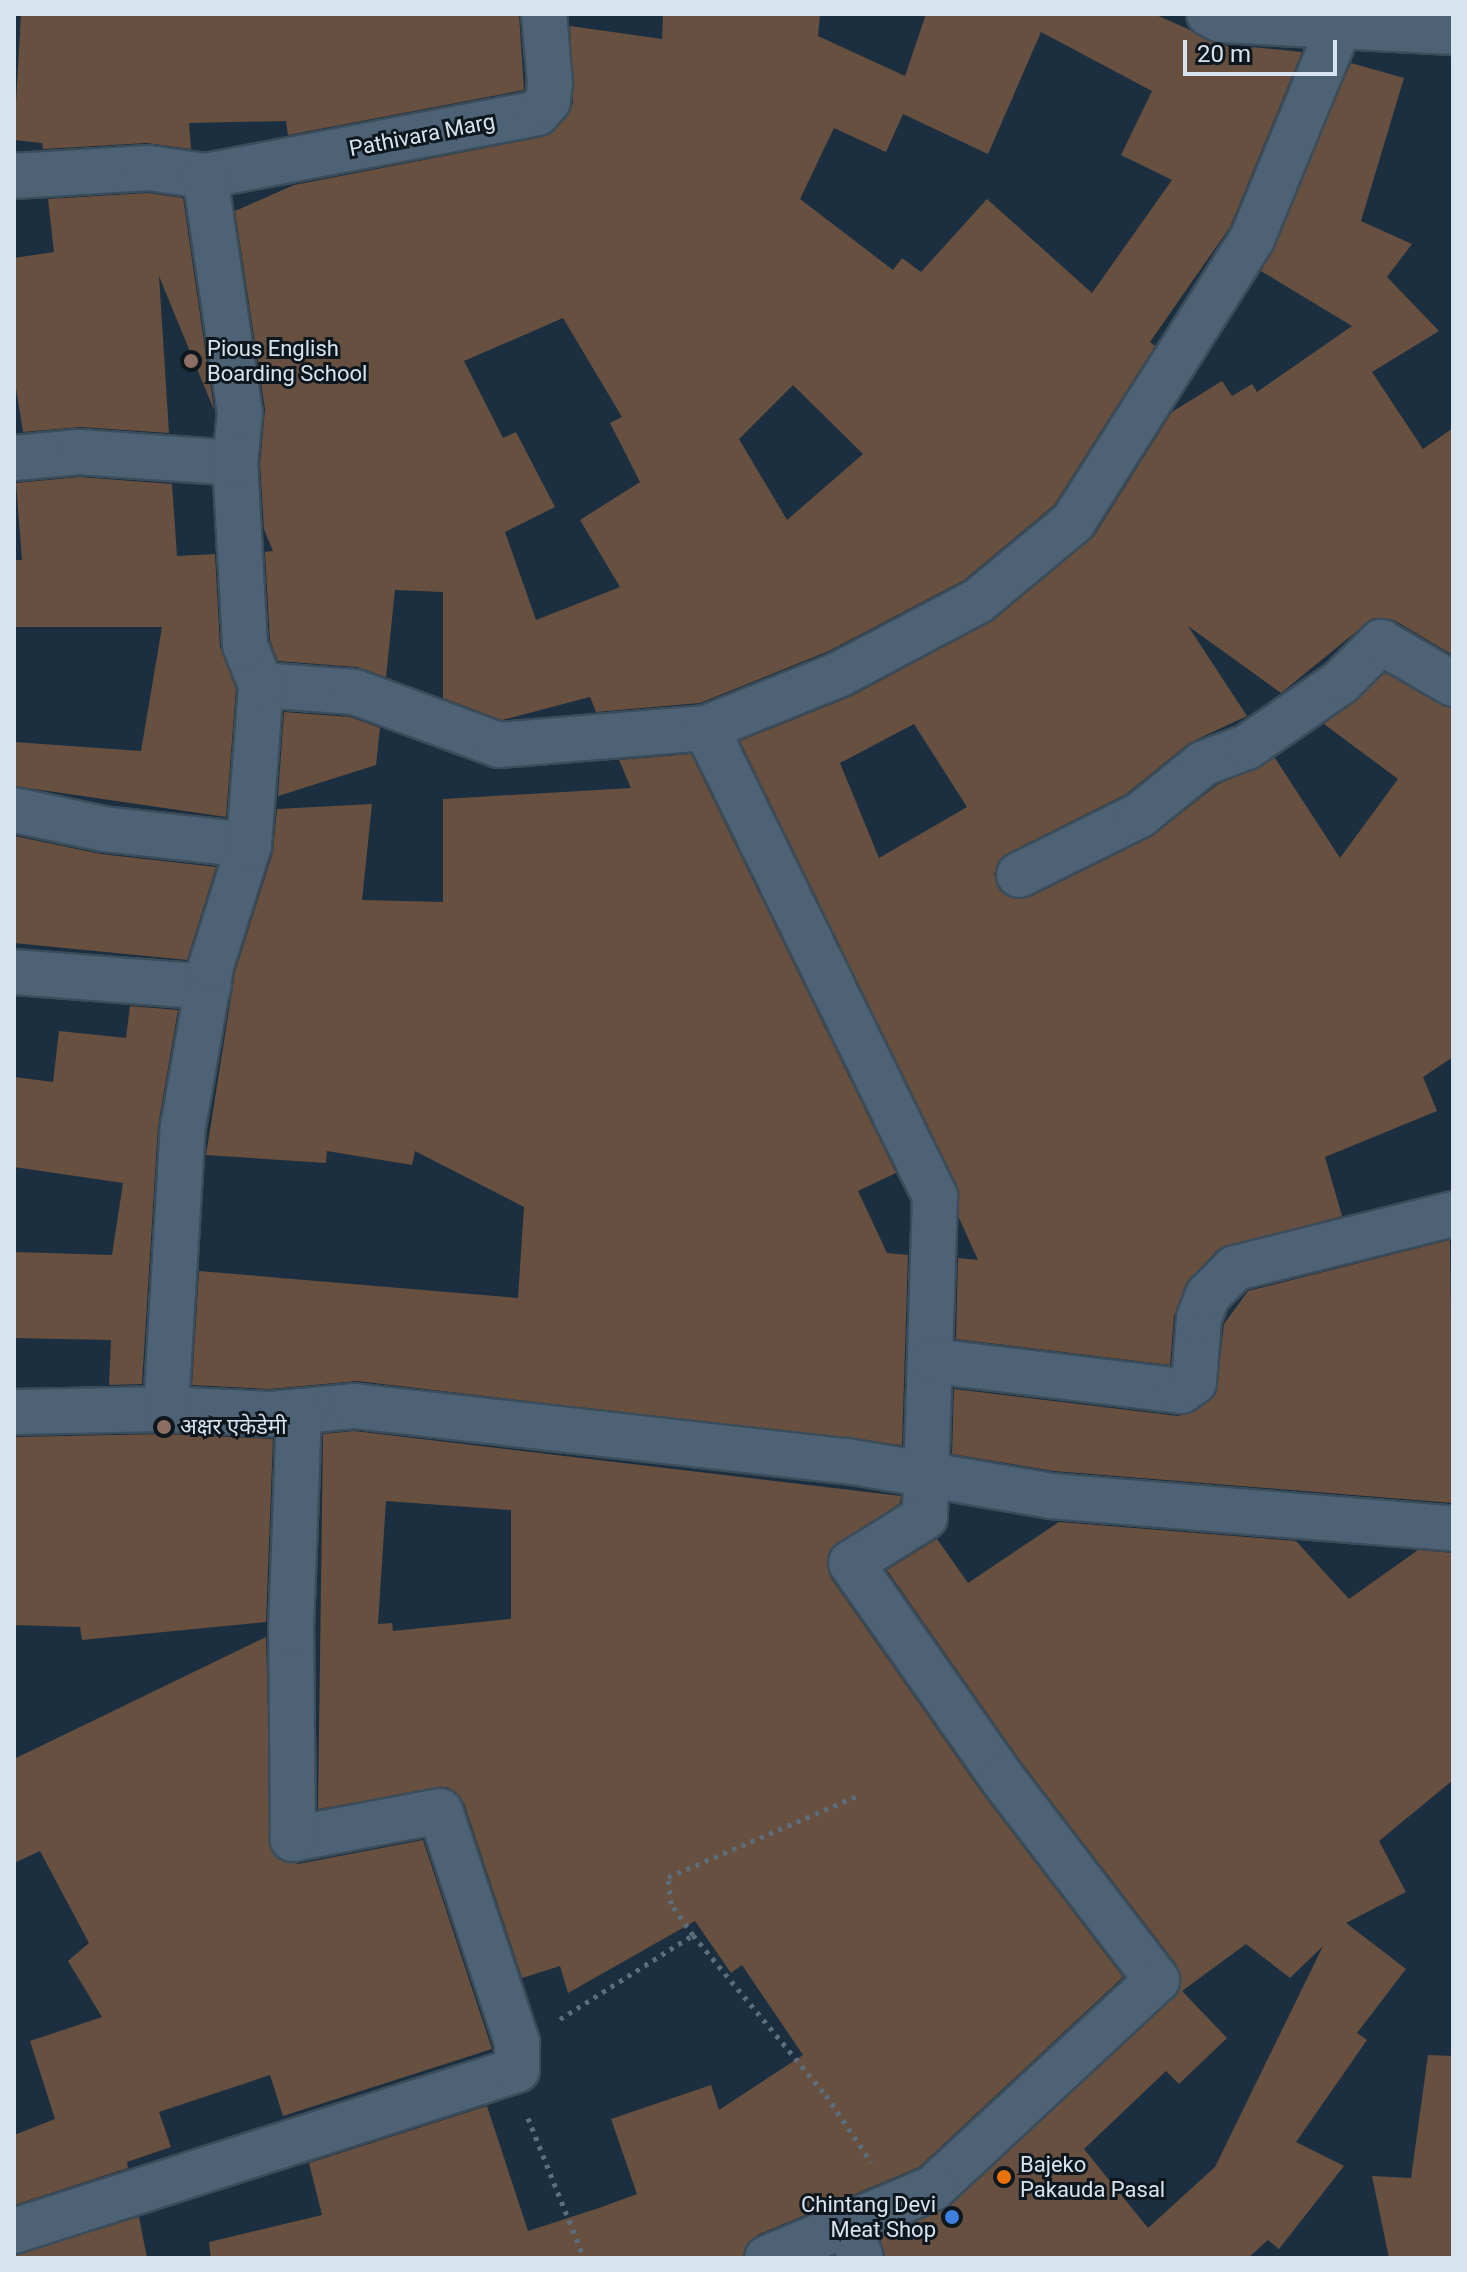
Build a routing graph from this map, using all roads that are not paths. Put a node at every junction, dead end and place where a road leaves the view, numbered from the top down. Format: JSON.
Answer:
{"nodes":[{"id":1,"x":544,"y":14,"type":"edge"},
{"id":2,"x":1209,"y":14,"type":"edge"},
{"id":3,"x":1339,"y":27,"type":"junction"},
{"id":4,"x":1453,"y":32,"type":"edge"},
{"id":5,"x":14,"y":176,"type":"edge"},
{"id":6,"x":205,"y":176,"type":"junction"},
{"id":7,"x":14,"y":458,"type":"edge"},
{"id":8,"x":235,"y":463,"type":"junction"},
{"id":9,"x":1453,"y":684,"type":"edge"},
{"id":10,"x":261,"y":685,"type":"junction"},
{"id":11,"x":706,"y":728,"type":"junction"},
{"id":12,"x":14,"y":810,"type":"edge"},
{"id":13,"x":249,"y":845,"type":"junction"},
{"id":14,"x":1019,"y":875,"type":"dead end"},
{"id":15,"x":14,"y":972,"type":"edge"},
{"id":16,"x":208,"y":987,"type":"junction"},
{"id":17,"x":1453,"y":1214,"type":"edge"},
{"id":18,"x":933,"y":1361,"type":"junction"},
{"id":19,"x":166,"y":1409,"type":"junction"},
{"id":20,"x":299,"y":1411,"type":"junction"},
{"id":21,"x":14,"y":1412,"type":"edge"},
{"id":22,"x":926,"y":1474,"type":"junction"},
{"id":23,"x":1453,"y":1528,"type":"edge"},
{"id":24,"x":14,"y":2231,"type":"edge"},
{"id":25,"x":855,"y":2241,"type":"edge"},
{"id":26,"x":767,"y":2258,"type":"edge"}],
"edges":[{"from":1,"to":6,"type":"street","name":"Pathivara Marg"},
{"from":2,"to":3,"type":"street"},
{"from":3,"to":4,"type":"street"},
{"from":3,"to":11,"type":"street"},
{"from":5,"to":6,"type":"street"},
{"from":6,"to":8,"type":"street"},
{"from":7,"to":8,"type":"street"},
{"from":8,"to":10,"type":"street"},
{"from":9,"to":14,"type":"street"},
{"from":10,"to":11,"type":"street"},
{"from":10,"to":13,"type":"street"},
{"from":11,"to":18,"type":"street"},
{"from":12,"to":13,"type":"street"},
{"from":13,"to":16,"type":"street"},
{"from":15,"to":16,"type":"street"},
{"from":16,"to":19,"type":"street"},
{"from":17,"to":18,"type":"street"},
{"from":18,"to":22,"type":"street"},
{"from":19,"to":20,"type":"street"},
{"from":19,"to":21,"type":"street"},
{"from":20,"to":22,"type":"street"},
{"from":20,"to":24,"type":"street"},
{"from":22,"to":23,"type":"street"},
{"from":22,"to":25,"type":"street"},
{"from":25,"to":26,"type":"street"}]}
